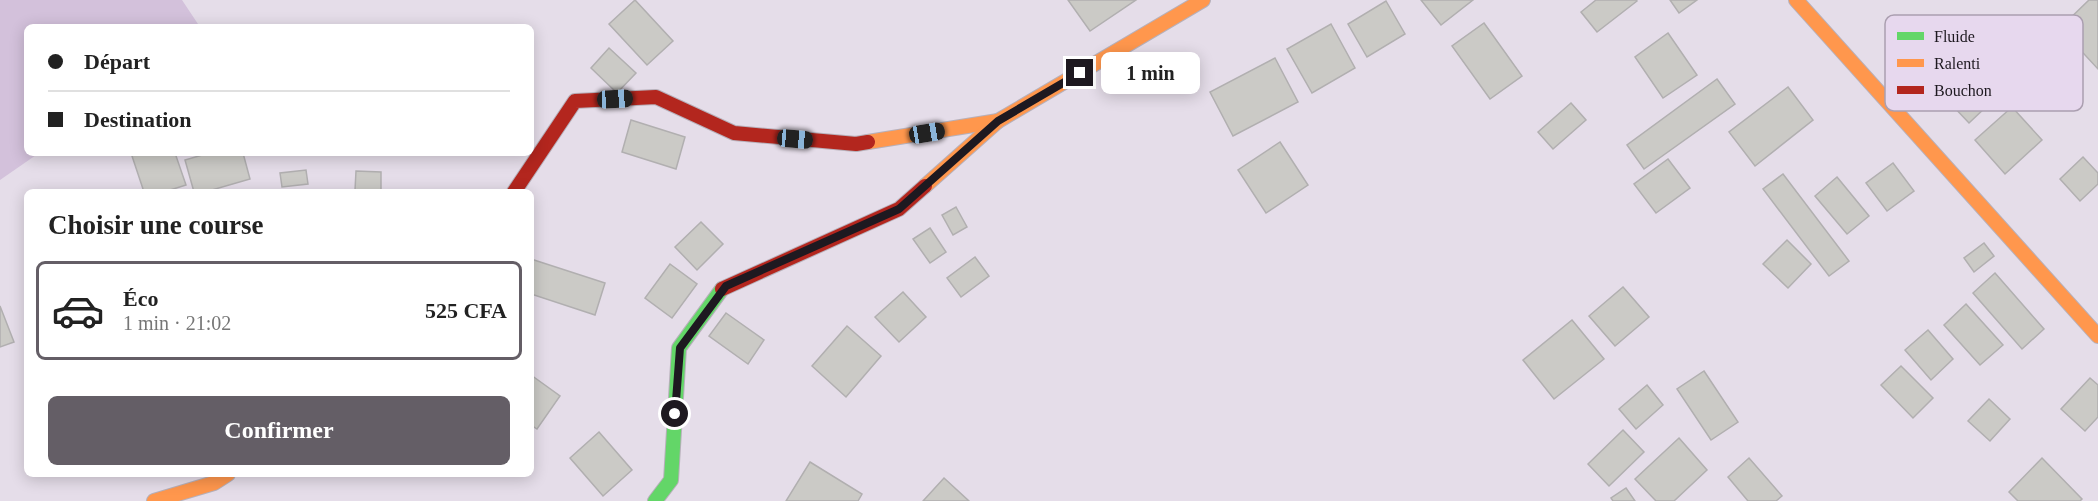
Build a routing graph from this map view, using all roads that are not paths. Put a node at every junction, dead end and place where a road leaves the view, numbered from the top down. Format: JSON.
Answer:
{"nodes":[{"id":1,"x":1203,"y":0,"type":"edge"},
{"id":2,"x":1796,"y":0,"type":"edge"},
{"id":3,"x":1885,"y":99,"type":"edge"},
{"id":4,"x":1896,"y":111,"type":"edge"},
{"id":5,"x":998,"y":121,"type":"junction"},
{"id":6,"x":516,"y":189,"type":"edge"},
{"id":7,"x":2098,"y":336,"type":"edge"},
{"id":8,"x":223,"y":477,"type":"edge"},
{"id":9,"x":154,"y":501,"type":"edge"},
{"id":10,"x":655,"y":501,"type":"edge"}],
"edges":[{"from":1,"to":5,"type":"main road"},
{"from":2,"to":3,"type":"main road"},
{"from":4,"to":7,"type":"main road"},
{"from":5,"to":6,"type":"main road"},
{"from":5,"to":10,"type":"main road"},
{"from":8,"to":9,"type":"main road"}]}
